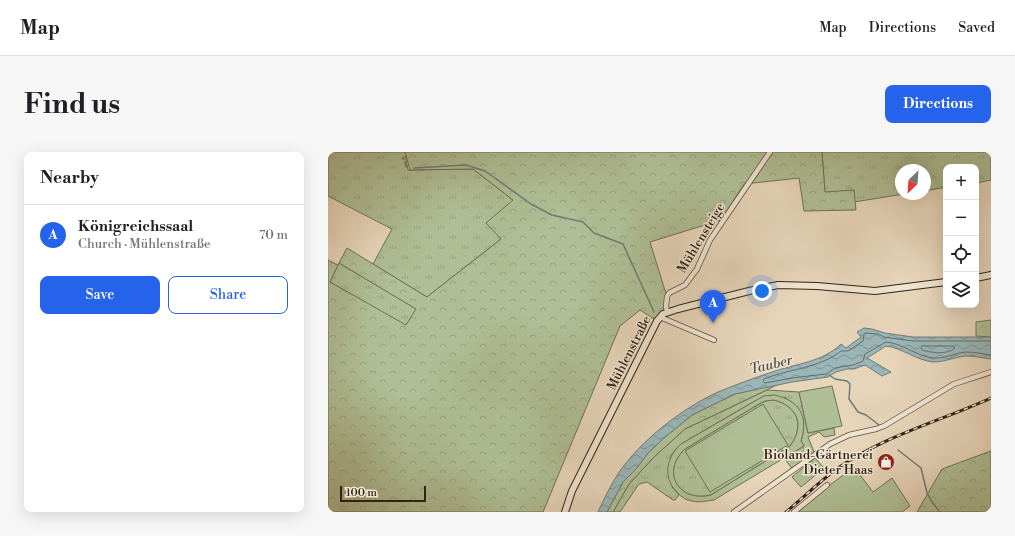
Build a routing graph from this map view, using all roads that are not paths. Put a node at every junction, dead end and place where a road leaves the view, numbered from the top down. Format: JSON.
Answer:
{"nodes":[{"id":1,"x":770,"y":152,"type":"edge"},
{"id":2,"x":991,"y":276,"type":"edge"},
{"id":3,"x":979,"y":278,"type":"edge"},
{"id":4,"x":943,"y":282,"type":"edge"},
{"id":5,"x":667,"y":312,"type":"junction"},
{"id":6,"x":660,"y":316,"type":"junction"},
{"id":7,"x":714,"y":340,"type":"dead end"},
{"id":8,"x":991,"y":372,"type":"edge"},
{"id":9,"x":827,"y":485,"type":"dead end"},
{"id":10,"x":565,"y":512,"type":"edge"},
{"id":11,"x":734,"y":512,"type":"edge"},
{"id":12,"x":794,"y":512,"type":"edge"}],
"edges":[{"from":1,"to":5,"type":"street","name":"Mühlensteige"},
{"from":2,"to":3,"type":"main road"},
{"from":4,"to":5,"type":"main road","name":"Mühlenstraße"},
{"from":5,"to":6,"type":"main road","name":"Mühlenstraße"},
{"from":6,"to":7,"type":"street"},
{"from":6,"to":10,"type":"main road","name":"Mühlenstraße"},
{"from":8,"to":11,"type":"street"},
{"from":9,"to":12,"type":"street"}]}
